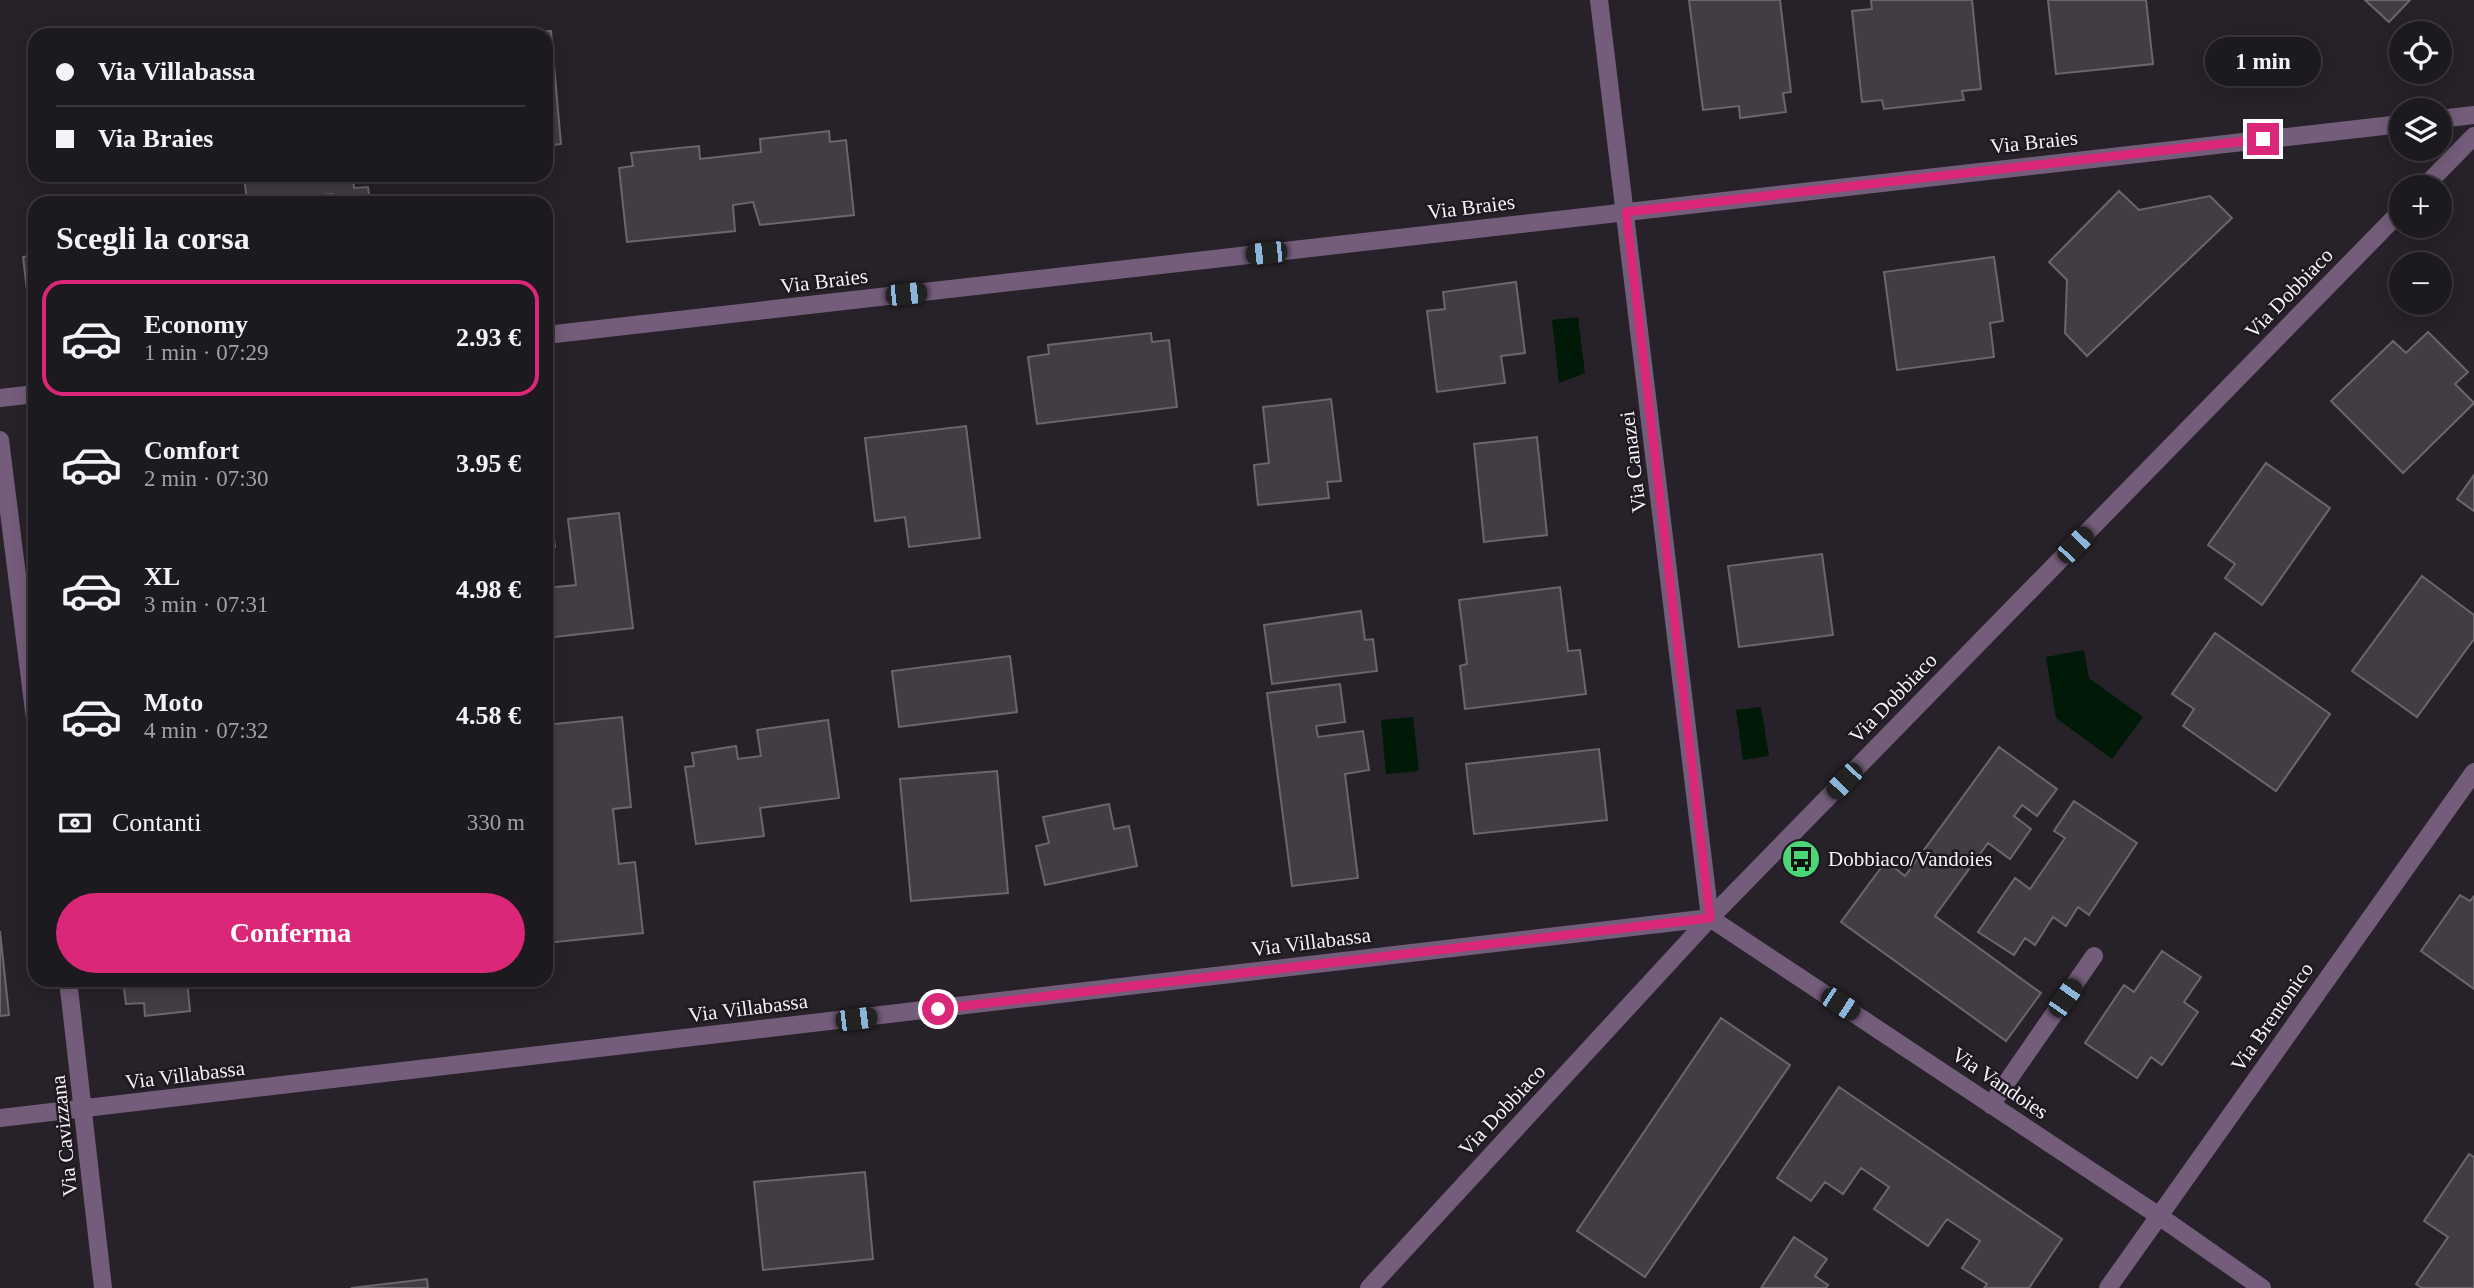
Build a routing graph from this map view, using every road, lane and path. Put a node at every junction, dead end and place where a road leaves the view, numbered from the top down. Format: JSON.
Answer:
{"nodes":[{"id":1,"x":1599,"y":0,"type":"edge"},
{"id":2,"x":2474,"y":116,"type":"edge"},
{"id":3,"x":2452,"y":118,"type":"edge"},
{"id":4,"x":2389,"y":125,"type":"edge"},
{"id":5,"x":2474,"y":136,"type":"edge"},
{"id":6,"x":2436,"y":175,"type":"edge"},
{"id":7,"x":1626,"y":212,"type":"junction"},
{"id":8,"x":2389,"y":223,"type":"edge"},
{"id":9,"x":553,"y":334,"type":"edge"},
{"id":10,"x":28,"y":395,"type":"edge"},
{"id":11,"x":0,"y":398,"type":"edge"},
{"id":12,"x":0,"y":440,"type":"edge"},
{"id":13,"x":28,"y":663,"type":"edge"},
{"id":14,"x":2474,"y":772,"type":"edge"},
{"id":15,"x":1710,"y":918,"type":"junction"},
{"id":16,"x":2094,"y":956,"type":"dead end"},
{"id":17,"x":69,"y":987,"type":"edge"},
{"id":18,"x":1991,"y":1105,"type":"junction"},
{"id":19,"x":84,"y":1109,"type":"junction"},
{"id":20,"x":0,"y":1118,"type":"edge"},
{"id":21,"x":2159,"y":1216,"type":"junction"},
{"id":22,"x":103,"y":1288,"type":"edge"},
{"id":23,"x":1369,"y":1288,"type":"edge"},
{"id":24,"x":2108,"y":1288,"type":"edge"},
{"id":25,"x":2262,"y":1288,"type":"edge"}],
"edges":[{"from":1,"to":7,"type":"street","name":"Via Canazei"},
{"from":2,"to":3,"type":"street"},
{"from":4,"to":7,"type":"street","name":"Via Braies"},
{"from":5,"to":6,"type":"street"},
{"from":7,"to":9,"type":"street","name":"Via Braies"},
{"from":7,"to":15,"type":"street","name":"Via Canazei"},
{"from":8,"to":15,"type":"street","name":"Via Dobbiaco"},
{"from":10,"to":11,"type":"street"},
{"from":12,"to":13,"type":"street"},
{"from":14,"to":21,"type":"street","name":"Via Brentonico"},
{"from":15,"to":18,"type":"street","name":"Via Vandoies"},
{"from":15,"to":19,"type":"street","name":"Via Villabassa"},
{"from":15,"to":23,"type":"street","name":"Via Dobbiaco"},
{"from":16,"to":18,"type":"street"},
{"from":17,"to":19,"type":"street","name":"Via Cavizzana"},
{"from":18,"to":21,"type":"street","name":"Via Vandoies"},
{"from":19,"to":20,"type":"street","name":"Via Villabassa"},
{"from":19,"to":22,"type":"street","name":"Via Cavizzana"},
{"from":21,"to":24,"type":"street","name":"Via Brentonico"},
{"from":21,"to":25,"type":"street","name":"Via Vandoies"}]}
